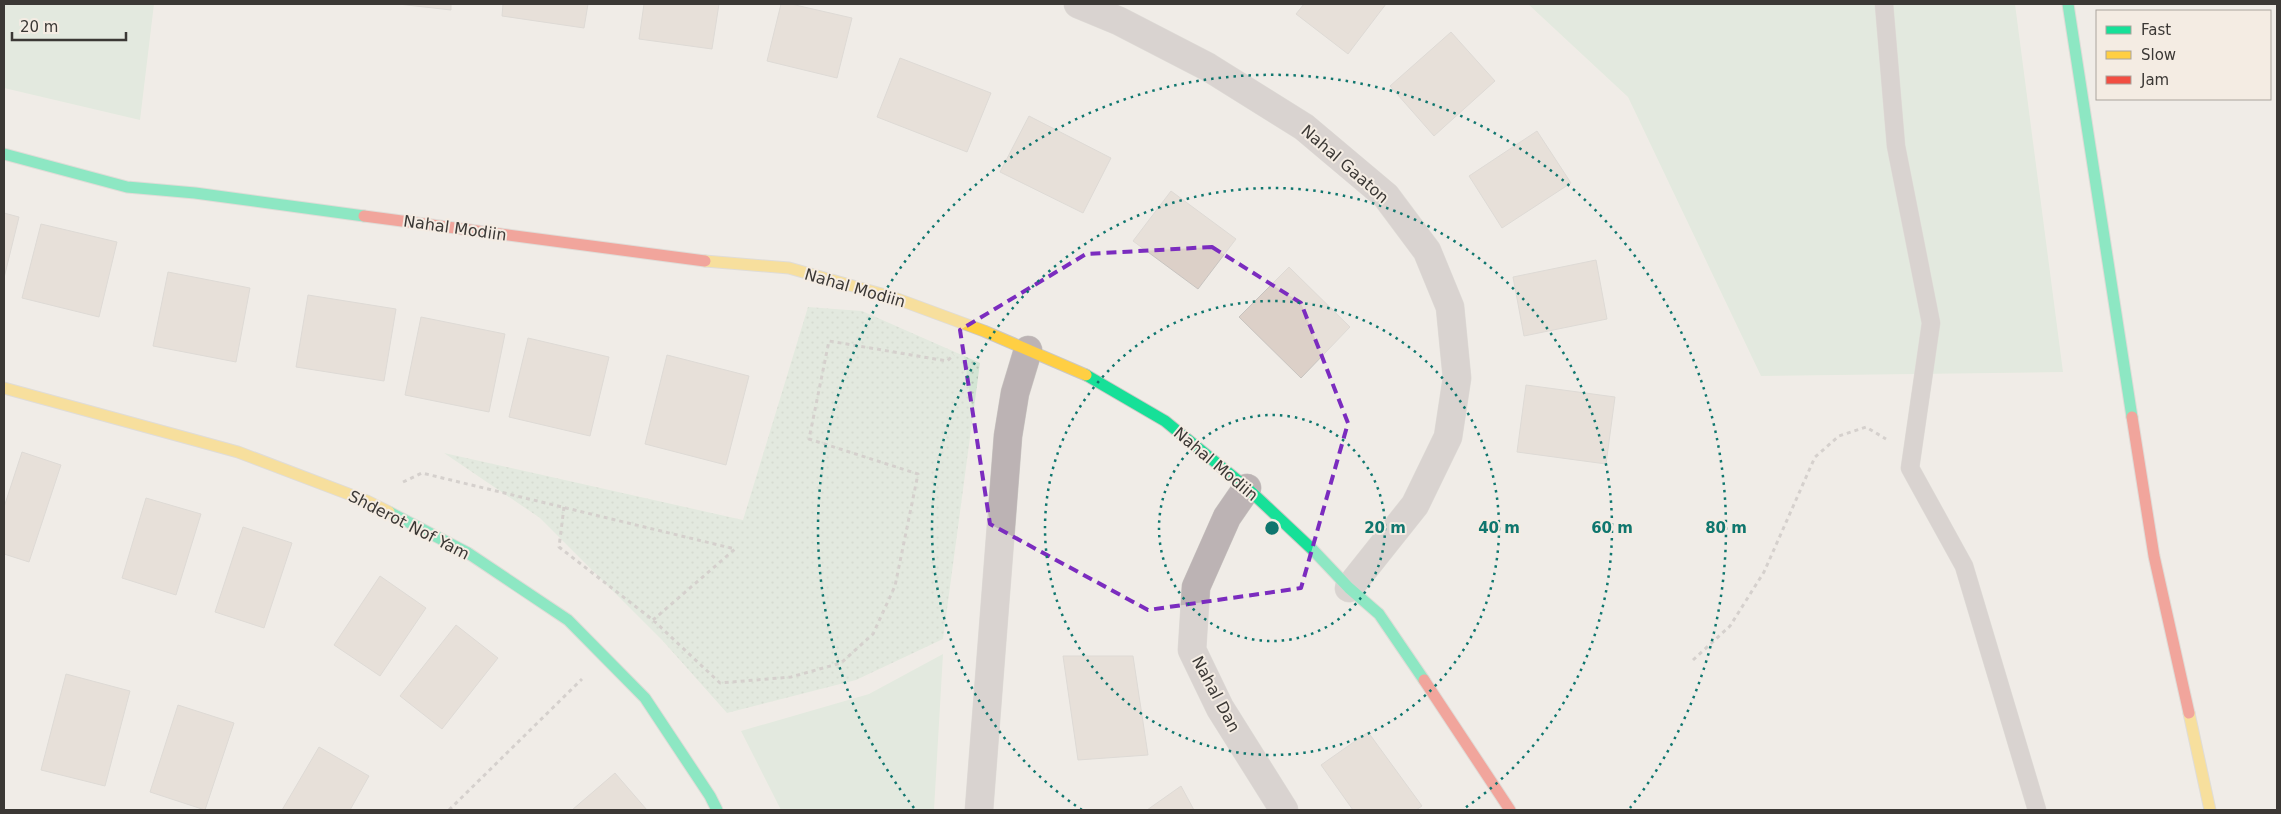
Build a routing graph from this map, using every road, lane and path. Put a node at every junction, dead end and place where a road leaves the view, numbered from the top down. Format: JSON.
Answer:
{"nodes":[{"id":1,"x":1078,"y":4,"type":"edge"},
{"id":2,"x":1884,"y":4,"type":"edge"},
{"id":3,"x":2068,"y":4,"type":"edge"},
{"id":4,"x":4,"y":154,"type":"edge"},
{"id":5,"x":984,"y":331,"type":"junction"},
{"id":6,"x":1028,"y":350,"type":"junction"},
{"id":7,"x":4,"y":388,"type":"edge"},
{"id":8,"x":1910,"y":468,"type":"junction"},
{"id":9,"x":1247,"y":488,"type":"junction"},
{"id":10,"x":367,"y":501,"type":"junction"},
{"id":11,"x":564,"y":508,"type":"junction"},
{"id":12,"x":1350,"y":588,"type":"junction"},
{"id":13,"x":653,"y":620,"type":"junction"},
{"id":14,"x":605,"y":657,"type":"junction"},
{"id":15,"x":1693,"y":660,"type":"dead end"},
{"id":16,"x":449,"y":810,"type":"edge"},
{"id":17,"x":717,"y":810,"type":"edge"},
{"id":18,"x":979,"y":810,"type":"edge"},
{"id":19,"x":1284,"y":810,"type":"edge"},
{"id":20,"x":1510,"y":810,"type":"edge"},
{"id":21,"x":2037,"y":810,"type":"edge"},
{"id":22,"x":2210,"y":810,"type":"edge"}],
"edges":[{"from":1,"to":12,"type":"street","name":"Nahal Gaaton"},
{"from":2,"to":8,"type":"lane"},
{"from":3,"to":22,"type":"street"},
{"from":4,"to":5,"type":"street","name":"Nahal Modiin"},
{"from":5,"to":6,"type":"street","name":"Nahal Modiin"},
{"from":5,"to":13,"type":"path"},
{"from":6,"to":9,"type":"street","name":"Nahal Modiin"},
{"from":6,"to":18,"type":"street"},
{"from":7,"to":10,"type":"street","name":"Shderot Nof Yam"},
{"from":8,"to":15,"type":"path"},
{"from":8,"to":21,"type":"lane"},
{"from":9,"to":12,"type":"street","name":"Nahal Modiin"},
{"from":9,"to":19,"type":"street","name":"Nahal Dan"},
{"from":10,"to":11,"type":"path"},
{"from":10,"to":14,"type":"street","name":"Shderot Nof Yam"},
{"from":11,"to":13,"type":"path"},
{"from":11,"to":13,"type":"path"},
{"from":12,"to":20,"type":"street","name":"Nahal Modiin"},
{"from":14,"to":16,"type":"path"},
{"from":14,"to":17,"type":"street","name":"Shderot Nof Yam"}]}
